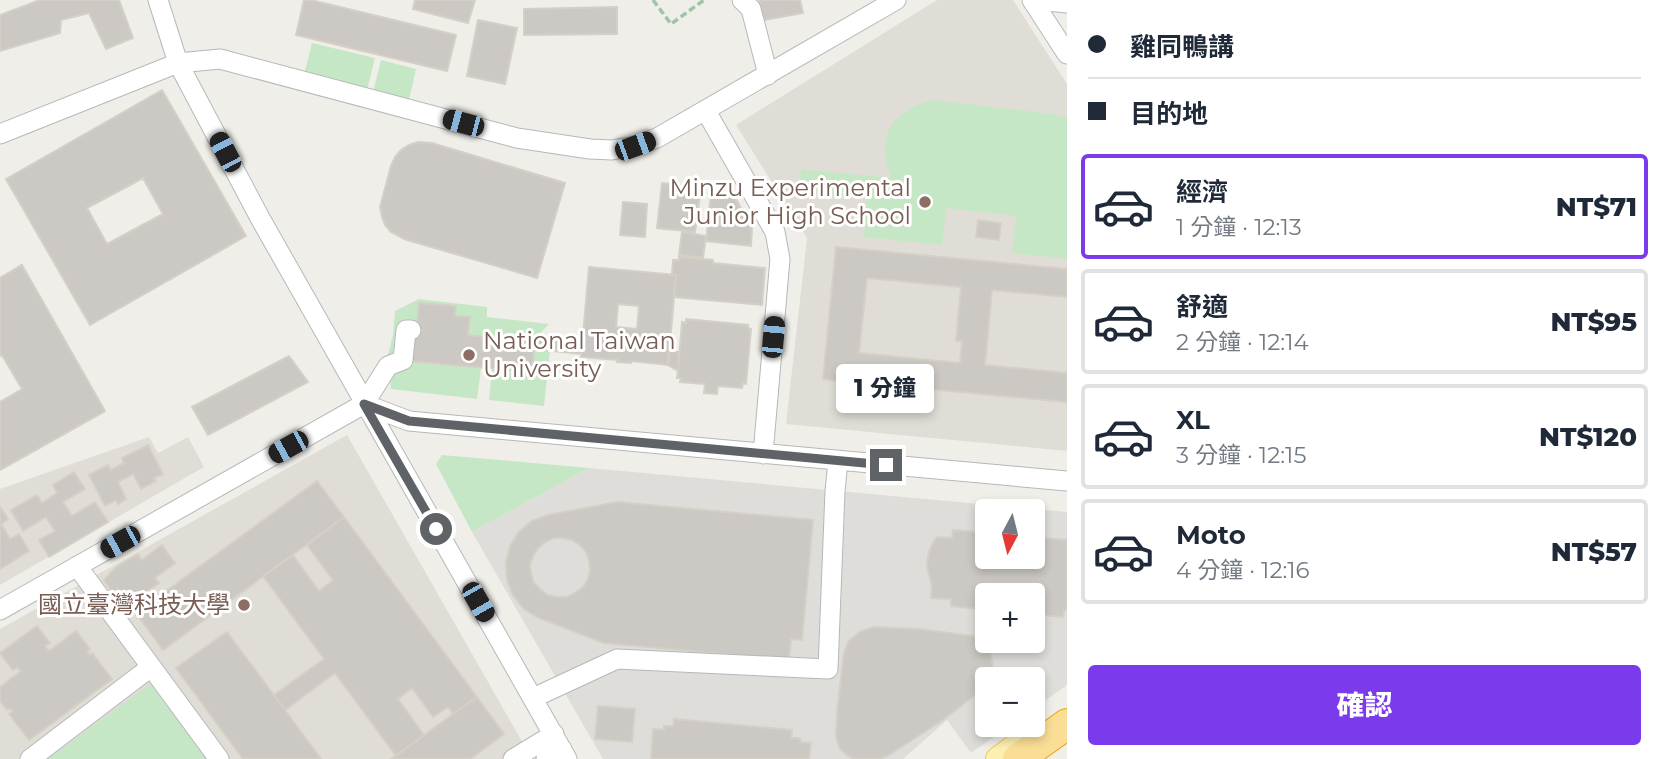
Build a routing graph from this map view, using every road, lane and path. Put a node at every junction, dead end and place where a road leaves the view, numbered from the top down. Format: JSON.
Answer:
{"nodes":[{"id":1,"x":158,"y":0,"type":"edge"},
{"id":2,"x":653,"y":0,"type":"edge"},
{"id":3,"x":704,"y":0,"type":"edge"},
{"id":4,"x":742,"y":0,"type":"edge"},
{"id":5,"x":1035,"y":0,"type":"edge"},
{"id":6,"x":885,"y":3,"type":"edge"},
{"id":7,"x":1067,"y":3,"type":"edge"},
{"id":8,"x":1067,"y":54,"type":"edge"},
{"id":9,"x":178,"y":63,"type":"junction"},
{"id":10,"x":768,"y":75,"type":"junction"},
{"id":11,"x":706,"y":111,"type":"junction"},
{"id":12,"x":0,"y":134,"type":"edge"},
{"id":13,"x":411,"y":330,"type":"dead end"},
{"id":14,"x":364,"y":404,"type":"junction"},
{"id":15,"x":763,"y":454,"type":"junction"},
{"id":16,"x":838,"y":461,"type":"junction"},
{"id":17,"x":1067,"y":481,"type":"edge"},
{"id":18,"x":77,"y":566,"type":"junction"},
{"id":19,"x":0,"y":610,"type":"edge"},
{"id":20,"x":151,"y":667,"type":"junction"},
{"id":21,"x":533,"y":698,"type":"junction"},
{"id":22,"x":1067,"y":710,"type":"edge"},
{"id":23,"x":1067,"y":724,"type":"edge"},
{"id":24,"x":1067,"y":747,"type":"edge"},
{"id":25,"x":557,"y":750,"type":"edge"},
{"id":26,"x":30,"y":759,"type":"edge"},
{"id":27,"x":219,"y":759,"type":"edge"},
{"id":28,"x":513,"y":759,"type":"edge"},
{"id":29,"x":998,"y":759,"type":"edge"},
{"id":30,"x":1018,"y":759,"type":"edge"},
{"id":31,"x":1049,"y":759,"type":"edge"}],
"edges":[{"from":1,"to":9,"type":"street"},
{"from":2,"to":3,"type":"path"},
{"from":4,"to":10,"type":"street"},
{"from":5,"to":7,"type":"street"},
{"from":5,"to":8,"type":"street"},
{"from":6,"to":10,"type":"street"},
{"from":9,"to":11,"type":"street"},
{"from":9,"to":12,"type":"street"},
{"from":9,"to":14,"type":"street"},
{"from":10,"to":11,"type":"street"},
{"from":11,"to":15,"type":"street"},
{"from":13,"to":14,"type":"street"},
{"from":14,"to":15,"type":"street"},
{"from":14,"to":18,"type":"street"},
{"from":14,"to":21,"type":"street"},
{"from":15,"to":16,"type":"street"},
{"from":16,"to":17,"type":"street"},
{"from":16,"to":21,"type":"street"},
{"from":18,"to":19,"type":"street"},
{"from":18,"to":20,"type":"street"},
{"from":20,"to":26,"type":"street"},
{"from":20,"to":27,"type":"street"},
{"from":21,"to":25,"type":"street"},
{"from":22,"to":29,"type":"main road"},
{"from":23,"to":30,"type":"highway"},
{"from":24,"to":31,"type":"highway"},
{"from":25,"to":28,"type":"street"}]}
